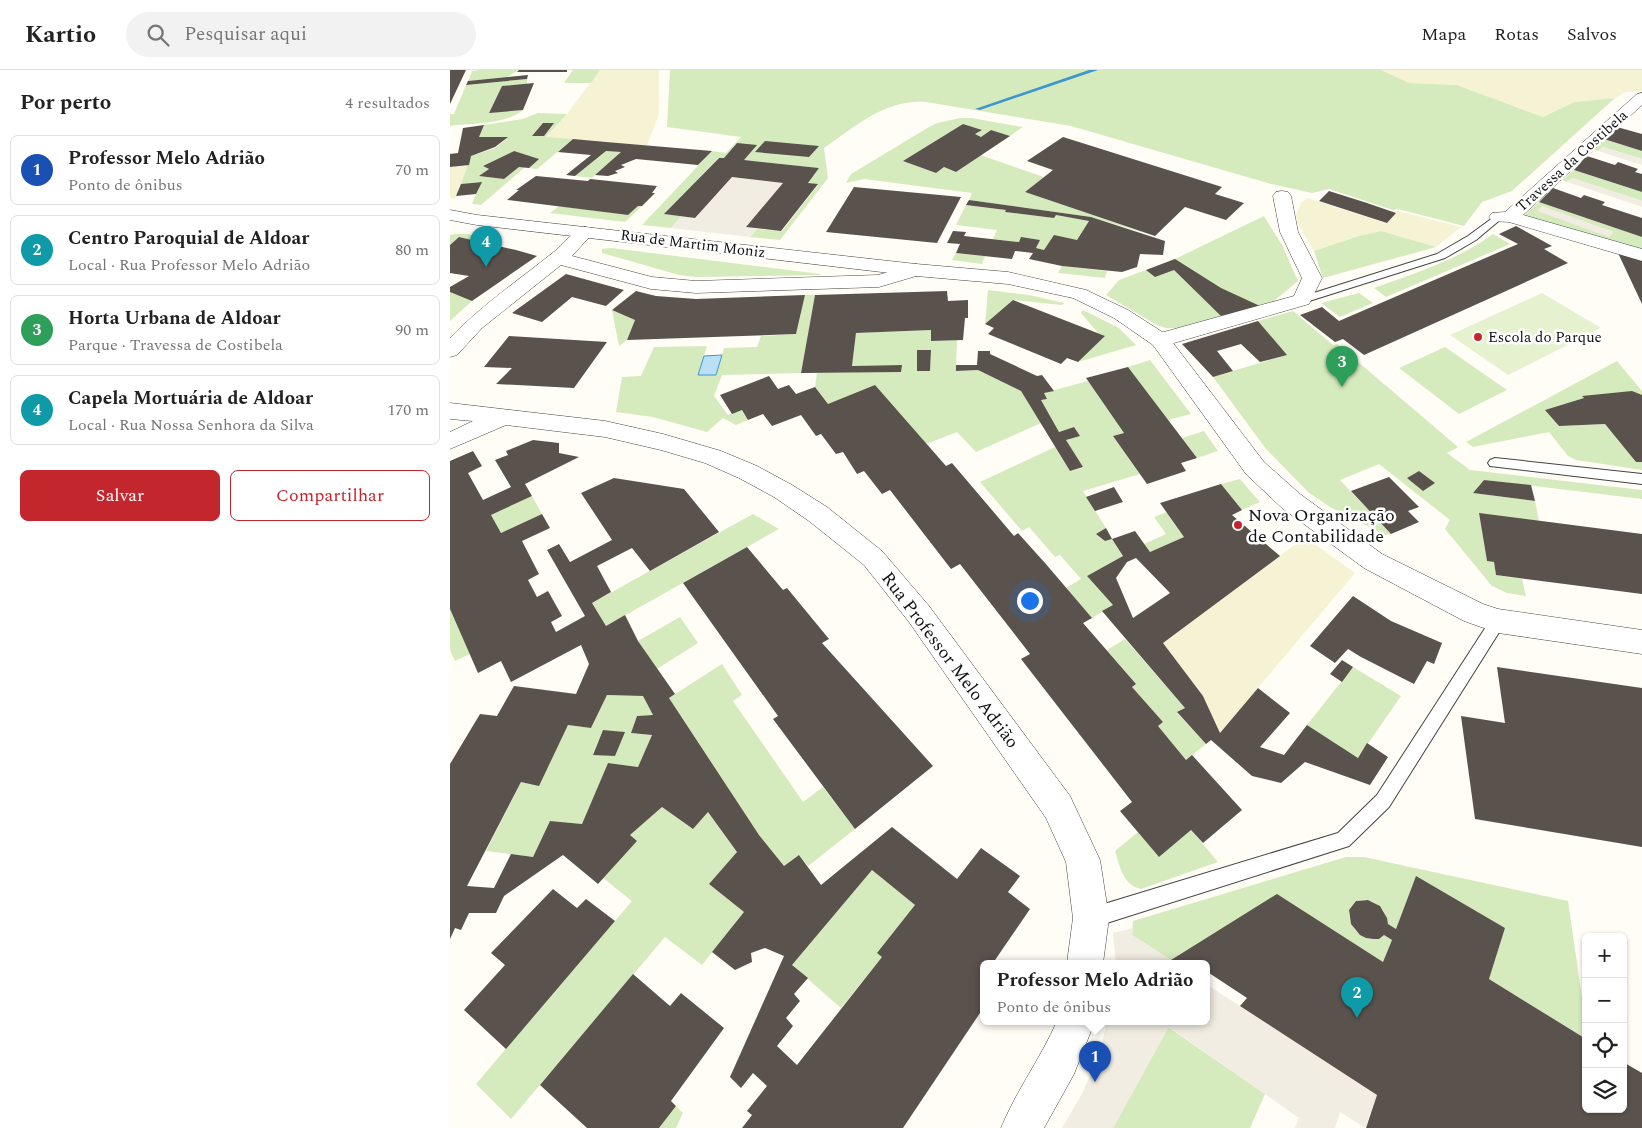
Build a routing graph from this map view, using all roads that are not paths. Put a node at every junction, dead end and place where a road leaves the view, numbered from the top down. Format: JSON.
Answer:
{"nodes":[{"id":1,"x":1642,"y":97,"type":"edge"},
{"id":2,"x":1282,"y":196,"type":"dead end"},
{"id":3,"x":450,"y":215,"type":"edge"},
{"id":4,"x":1504,"y":217,"type":"junction"},
{"id":5,"x":469,"y":219,"type":"junction"},
{"id":6,"x":450,"y":221,"type":"edge"},
{"id":7,"x":584,"y":232,"type":"junction"},
{"id":8,"x":1642,"y":255,"type":"edge"},
{"id":9,"x":557,"y":258,"type":"junction"},
{"id":10,"x":916,"y":270,"type":"junction"},
{"id":11,"x":1302,"y":300,"type":"junction"},
{"id":12,"x":1160,"y":340,"type":"junction"},
{"id":13,"x":450,"y":350,"type":"edge"},
{"id":14,"x":450,"y":411,"type":"edge"},
{"id":15,"x":505,"y":417,"type":"junction"},
{"id":16,"x":450,"y":441,"type":"edge"},
{"id":17,"x":1495,"y":463,"type":"dead end"},
{"id":18,"x":1642,"y":479,"type":"edge"},
{"id":19,"x":1498,"y":621,"type":"junction"},
{"id":20,"x":1642,"y":642,"type":"edge"},
{"id":21,"x":1091,"y":918,"type":"junction"},
{"id":22,"x":1085,"y":960,"type":"edge"},
{"id":23,"x":1074,"y":1025,"type":"edge"},
{"id":24,"x":1021,"y":1128,"type":"edge"}],
"edges":[{"from":1,"to":4,"type":"street","name":"Travessa da Costibela"},
{"from":2,"to":11,"type":"street"},
{"from":3,"to":5,"type":"street"},
{"from":4,"to":8,"type":"street"},
{"from":4,"to":11,"type":"lane"},
{"from":5,"to":6,"type":"street"},
{"from":5,"to":7,"type":"street","name":"Rua de Martim Moniz"},
{"from":7,"to":9,"type":"street"},
{"from":7,"to":10,"type":"street","name":"Rua de Martim Moniz"},
{"from":9,"to":10,"type":"street","name":"Rua de Martim Moniz"},
{"from":9,"to":13,"type":"street"},
{"from":10,"to":12,"type":"street","name":"Rua de Martim Moniz"},
{"from":11,"to":12,"type":"street"},
{"from":12,"to":19,"type":"street","name":"Rua de Martim Moniz"},
{"from":14,"to":15,"type":"street","name":"Rua Professor Melo Adrião"},
{"from":15,"to":16,"type":"street"},
{"from":15,"to":21,"type":"street","name":"Rua Professor Melo Adrião"},
{"from":17,"to":18,"type":"lane"},
{"from":19,"to":20,"type":"street","name":"Rua de Martim Moniz"},
{"from":19,"to":21,"type":"lane"},
{"from":21,"to":22,"type":"street","name":"Rua Professor Melo Adrião"},
{"from":23,"to":24,"type":"street"}]}
